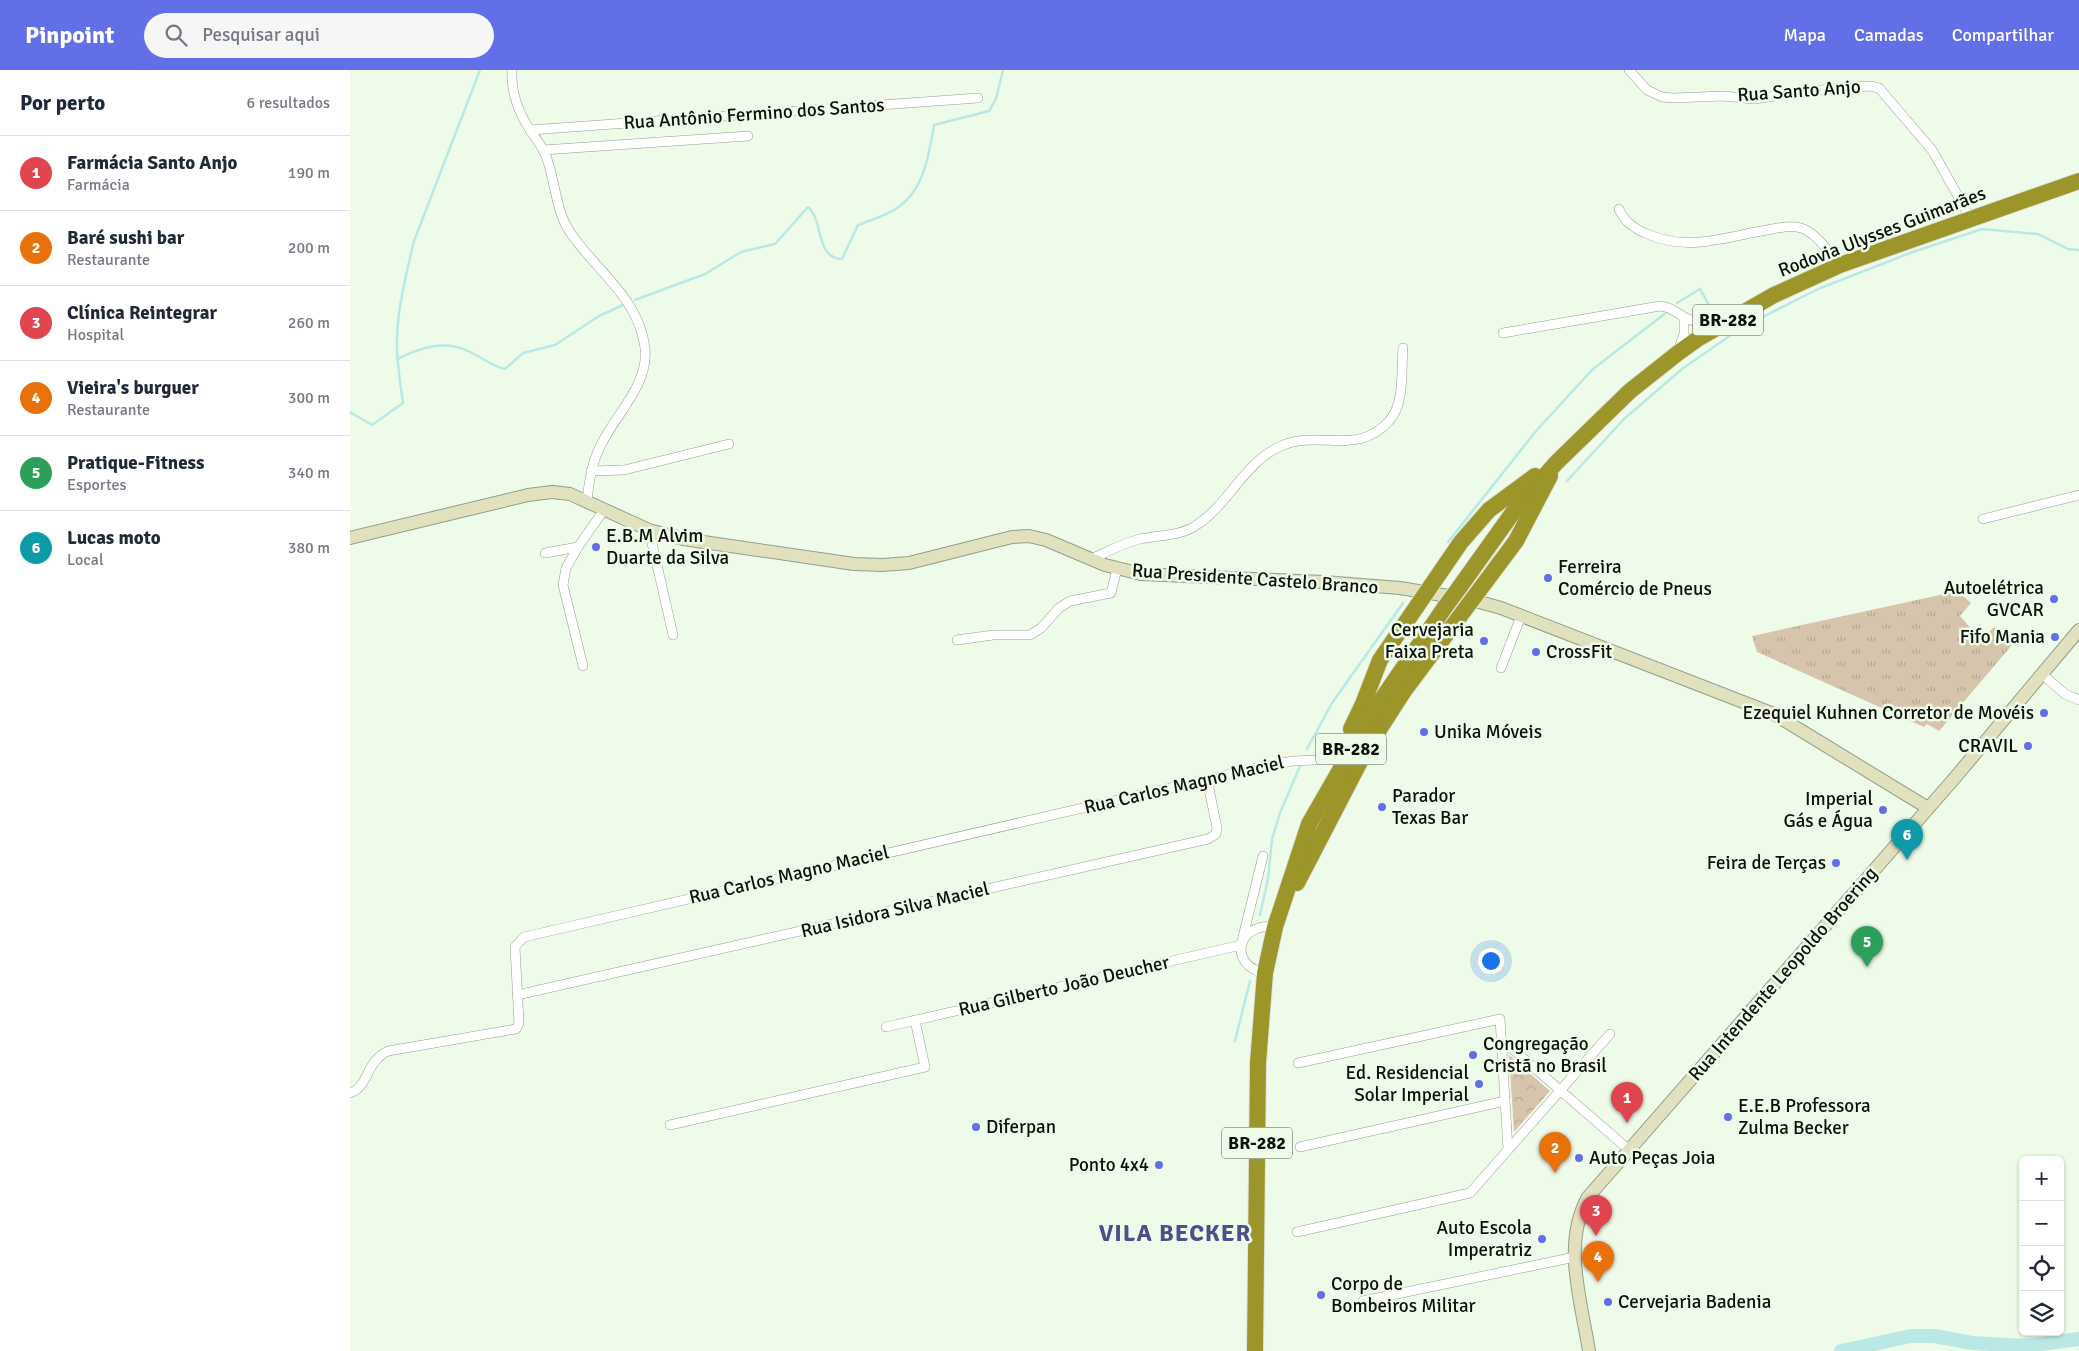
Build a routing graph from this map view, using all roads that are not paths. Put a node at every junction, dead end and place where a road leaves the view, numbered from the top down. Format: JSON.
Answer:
{"nodes":[{"id":1,"x":512,"y":70,"type":"edge"},
{"id":2,"x":1629,"y":70,"type":"edge"},
{"id":3,"x":978,"y":98,"type":"dead end"},
{"id":4,"x":530,"y":130,"type":"junction"},
{"id":5,"x":748,"y":136,"type":"dead end"},
{"id":6,"x":544,"y":150,"type":"junction"},
{"id":7,"x":2079,"y":181,"type":"edge"},
{"id":8,"x":1619,"y":209,"type":"dead end"},
{"id":9,"x":1972,"y":219,"type":"junction"},
{"id":10,"x":1840,"y":265,"type":"junction"},
{"id":11,"x":1684,"y":317,"type":"junction"},
{"id":12,"x":1718,"y":326,"type":"junction"},
{"id":13,"x":1503,"y":333,"type":"dead end"},
{"id":14,"x":1402,"y":348,"type":"dead end"},
{"id":15,"x":1678,"y":353,"type":"junction"},
{"id":16,"x":1594,"y":427,"type":"junction"},
{"id":17,"x":729,"y":444,"type":"dead end"},
{"id":18,"x":1556,"y":463,"type":"junction"},
{"id":19,"x":591,"y":471,"type":"junction"},
{"id":20,"x":2079,"y":495,"type":"edge"},
{"id":21,"x":587,"y":501,"type":"junction"},
{"id":22,"x":604,"y":510,"type":"junction"},
{"id":23,"x":1983,"y":518,"type":"dead end"},
{"id":24,"x":649,"y":530,"type":"junction"},
{"id":25,"x":350,"y":538,"type":"edge"},
{"id":26,"x":578,"y":547,"type":"junction"},
{"id":27,"x":545,"y":553,"type":"dead end"},
{"id":28,"x":1091,"y":559,"type":"junction"},
{"id":29,"x":1117,"y":569,"type":"junction"},
{"id":30,"x":1427,"y":592,"type":"junction"},
{"id":31,"x":1472,"y":600,"type":"junction"},
{"id":32,"x":1521,"y":616,"type":"junction"},
{"id":33,"x":2079,"y":630,"type":"edge"},
{"id":34,"x":673,"y":636,"type":"dead end"},
{"id":35,"x":957,"y":640,"type":"dead end"},
{"id":36,"x":583,"y":666,"type":"dead end"},
{"id":37,"x":1501,"y":668,"type":"dead end"},
{"id":38,"x":2042,"y":674,"type":"junction"},
{"id":39,"x":2079,"y":700,"type":"edge"},
{"id":40,"x":1335,"y":759,"type":"junction"},
{"id":41,"x":1207,"y":779,"type":"junction"},
{"id":42,"x":1928,"y":808,"type":"junction"},
{"id":43,"x":1309,"y":824,"type":"junction"},
{"id":44,"x":1262,"y":856,"type":"dead end"},
{"id":45,"x":1276,"y":923,"type":"junction"},
{"id":46,"x":1241,"y":945,"type":"junction"},
{"id":47,"x":1265,"y":973,"type":"junction"},
{"id":48,"x":517,"y":995,"type":"junction"},
{"id":49,"x":915,"y":1020,"type":"junction"},
{"id":50,"x":886,"y":1026,"type":"dead end"},
{"id":51,"x":1610,"y":1034,"type":"dead end"},
{"id":52,"x":1501,"y":1039,"type":"junction"},
{"id":53,"x":1298,"y":1063,"type":"dead end"},
{"id":54,"x":1560,"y":1090,"type":"junction"},
{"id":55,"x":350,"y":1093,"type":"edge"},
{"id":56,"x":1505,"y":1101,"type":"junction"},
{"id":57,"x":670,"y":1124,"type":"dead end"},
{"id":58,"x":1300,"y":1147,"type":"dead end"},
{"id":59,"x":1508,"y":1149,"type":"junction"},
{"id":60,"x":1628,"y":1149,"type":"junction"},
{"id":61,"x":1297,"y":1232,"type":"dead end"},
{"id":62,"x":1575,"y":1257,"type":"junction"},
{"id":63,"x":1363,"y":1301,"type":"dead end"},
{"id":64,"x":1255,"y":1351,"type":"edge"},
{"id":65,"x":1589,"y":1351,"type":"edge"}],
"edges":[{"from":1,"to":4,"type":"street"},
{"from":2,"to":9,"type":"street","name":"Rua Santo Anjo"},
{"from":3,"to":4,"type":"street","name":"Rua Antônio Fermino dos Santos"},
{"from":4,"to":6,"type":"street"},
{"from":5,"to":6,"type":"street"},
{"from":6,"to":19,"type":"street"},
{"from":7,"to":9,"type":"highway","name":"Rodovia Ulysses Guimarães","number":"BR-282"},
{"from":8,"to":10,"type":"street"},
{"from":9,"to":10,"type":"highway","name":"Rodovia Ulysses Guimarães","number":"BR-282"},
{"from":10,"to":12,"type":"highway","name":"Rodovia Ulysses Guimarães","number":"BR-282"},
{"from":11,"to":12,"type":"street"},
{"from":11,"to":13,"type":"street"},
{"from":11,"to":15,"type":"street"},
{"from":12,"to":15,"type":"highway","name":"Rodovia Ulysses Guimarães","number":"BR-282"},
{"from":14,"to":28,"type":"street"},
{"from":15,"to":16,"type":"highway","name":"Rodovia Ulysses Guimarães","number":"BR-282"},
{"from":16,"to":18,"type":"highway","name":"Rodovia Ulysses Guimarães","number":"BR-282"},
{"from":16,"to":30,"type":"highway"},
{"from":17,"to":19,"type":"street"},
{"from":18,"to":31,"type":"highway"},
{"from":18,"to":43,"type":"highway","name":"Rodovia Ulysses Guimarães","number":"BR-282","bridge":true},
{"from":19,"to":21,"type":"street"},
{"from":20,"to":23,"type":"street"},
{"from":21,"to":22,"type":"street","name":"Rua Presidente Castelo Branco"},
{"from":21,"to":25,"type":"street","name":"Rua Presidente Castelo Branco"},
{"from":22,"to":24,"type":"street","name":"Rua Presidente Castelo Branco"},
{"from":22,"to":26,"type":"street"},
{"from":24,"to":28,"type":"street","name":"Rua Presidente Castelo Branco"},
{"from":24,"to":34,"type":"street"},
{"from":26,"to":27,"type":"street"},
{"from":26,"to":36,"type":"street"},
{"from":28,"to":29,"type":"street","name":"Rua Presidente Castelo Branco"},
{"from":29,"to":30,"type":"street","name":"Rua Presidente Castelo Branco"},
{"from":29,"to":35,"type":"street"},
{"from":30,"to":31,"type":"street","name":"Rua Presidente Castelo Branco"},
{"from":30,"to":40,"type":"highway"},
{"from":31,"to":32,"type":"street","name":"Rua Presidente Castelo Branco"},
{"from":31,"to":45,"type":"highway"},
{"from":32,"to":37,"type":"street"},
{"from":32,"to":42,"type":"street","name":"Rua Presidente Castelo Branco"},
{"from":33,"to":38,"type":"street","name":"Rua Intendente Leopoldo Broering"},
{"from":38,"to":39,"type":"street"},
{"from":38,"to":42,"type":"street","name":"Rua Intendente Leopoldo Broering"},
{"from":40,"to":41,"type":"street","name":"Rua Carlos Magno Maciel"},
{"from":40,"to":43,"type":"highway"},
{"from":41,"to":48,"type":"street","name":"Rua Carlos Magno Maciel"},
{"from":41,"to":48,"type":"street","name":"Rua Isidora Silva Maciel"},
{"from":42,"to":60,"type":"street","name":"Rua Intendente Leopoldo Broering"},
{"from":43,"to":45,"type":"highway","name":"Rodovia Ulysses Guimarães","number":"BR-282"},
{"from":44,"to":46,"type":"street"},
{"from":45,"to":46,"type":"street"},
{"from":45,"to":47,"type":"highway","name":"Rodovia Ulysses Guimarães","number":"BR-282"},
{"from":46,"to":47,"type":"street"},
{"from":46,"to":49,"type":"street","name":"Rua Gilberto João Deucher"},
{"from":47,"to":64,"type":"highway","name":"Rodovia Ulysses Guimarães","number":"BR-282"},
{"from":48,"to":55,"type":"street","name":"Rua Carlos Magno Maciel"},
{"from":49,"to":50,"type":"street","name":"Rua Gilberto João Deucher"},
{"from":49,"to":57,"type":"street"},
{"from":51,"to":54,"type":"street"},
{"from":52,"to":53,"type":"street"},
{"from":52,"to":54,"type":"street"},
{"from":52,"to":56,"type":"street"},
{"from":54,"to":59,"type":"street"},
{"from":54,"to":60,"type":"street"},
{"from":56,"to":58,"type":"street"},
{"from":56,"to":59,"type":"street"},
{"from":59,"to":61,"type":"street"},
{"from":60,"to":62,"type":"street","name":"Rua Intendente Leopoldo Broering"},
{"from":62,"to":63,"type":"street"},
{"from":62,"to":65,"type":"street","name":"Rua Intendente Leopoldo Broering"}]}
